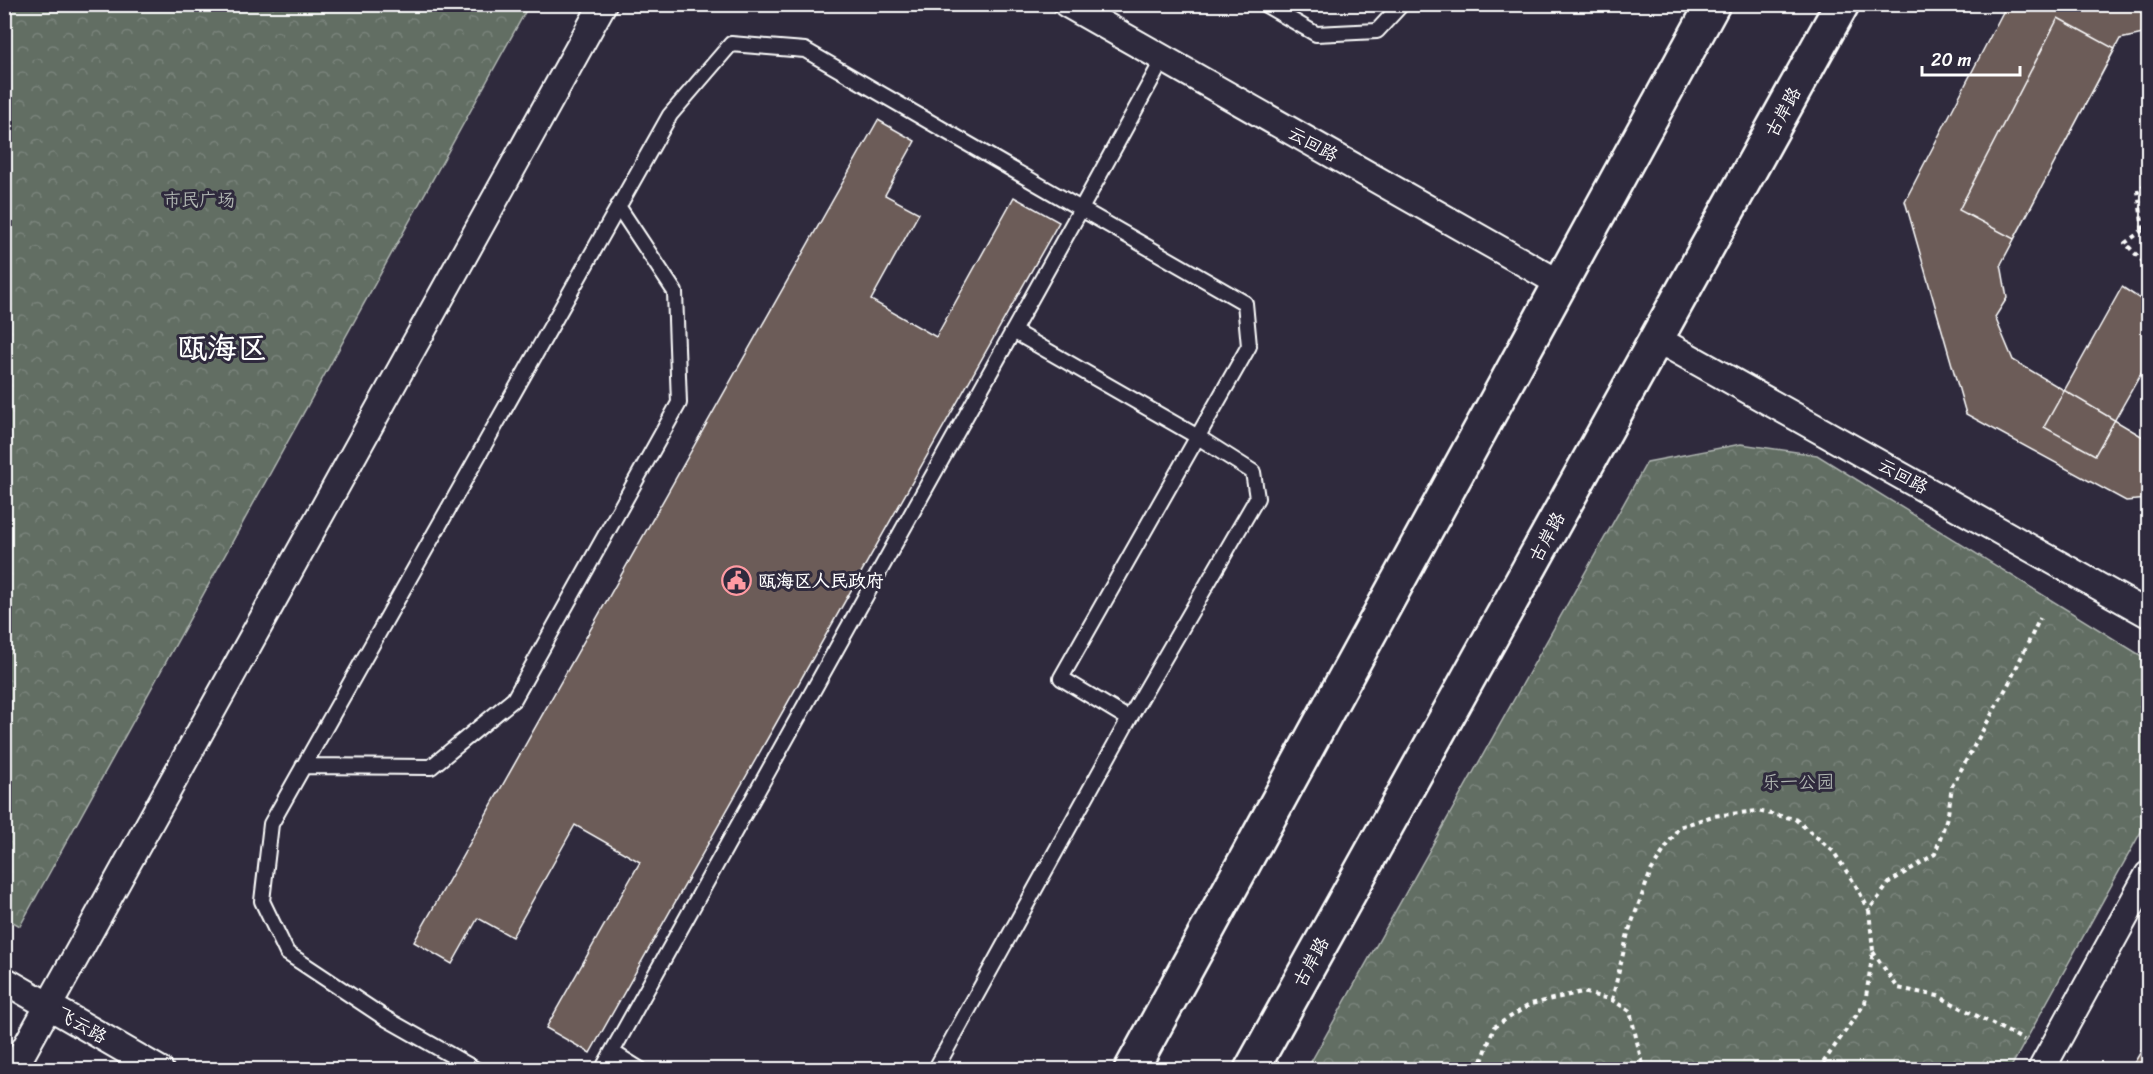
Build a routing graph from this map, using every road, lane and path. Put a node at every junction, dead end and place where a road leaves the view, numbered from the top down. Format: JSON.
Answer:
{"nodes":[{"id":1,"x":603,"y":4,"type":"edge"},
{"id":2,"x":1066,"y":4,"type":"edge"},
{"id":3,"x":1264,"y":4,"type":"edge"},
{"id":4,"x":1402,"y":4,"type":"edge"},
{"id":5,"x":1713,"y":4,"type":"edge"},
{"id":6,"x":1842,"y":4,"type":"edge"},
{"id":7,"x":1163,"y":59,"type":"junction"},
{"id":8,"x":2148,"y":181,"type":"edge"},
{"id":9,"x":618,"y":206,"type":"junction"},
{"id":10,"x":1081,"y":209,"type":"junction"},
{"id":11,"x":2143,"y":230,"type":"junction"},
{"id":12,"x":2148,"y":232,"type":"edge"},
{"id":13,"x":2148,"y":267,"type":"edge"},
{"id":14,"x":1561,"y":284,"type":"junction"},
{"id":15,"x":1013,"y":331,"type":"junction"},
{"id":16,"x":1657,"y":339,"type":"junction"},
{"id":17,"x":1198,"y":437,"type":"junction"},
{"id":18,"x":2148,"y":614,"type":"edge"},
{"id":19,"x":2040,"y":618,"type":"dead end"},
{"id":20,"x":1129,"y":719,"type":"junction"},
{"id":21,"x":303,"y":766,"type":"junction"},
{"id":22,"x":2148,"y":875,"type":"edge"},
{"id":23,"x":1869,"y":910,"type":"junction"},
{"id":24,"x":1873,"y":951,"type":"junction"},
{"id":25,"x":4,"y":980,"type":"edge"},
{"id":26,"x":1612,"y":1000,"type":"junction"},
{"id":27,"x":48,"y":1005,"type":"junction"},
{"id":28,"x":2026,"y":1041,"type":"dead end"},
{"id":29,"x":612,"y":1052,"type":"junction"},
{"id":30,"x":13,"y":1070,"type":"edge"},
{"id":31,"x":160,"y":1070,"type":"edge"},
{"id":32,"x":477,"y":1070,"type":"edge"},
{"id":33,"x":602,"y":1070,"type":"edge"},
{"id":34,"x":641,"y":1070,"type":"edge"},
{"id":35,"x":935,"y":1070,"type":"edge"},
{"id":36,"x":1131,"y":1070,"type":"edge"},
{"id":37,"x":1251,"y":1070,"type":"edge"},
{"id":38,"x":1479,"y":1070,"type":"edge"},
{"id":39,"x":1646,"y":1070,"type":"edge"},
{"id":40,"x":1818,"y":1070,"type":"edge"},
{"id":41,"x":2041,"y":1070,"type":"edge"}],
"edges":[{"from":1,"to":27,"type":"street"},
{"from":2,"to":7,"type":"street","name":"云回路"},
{"from":3,"to":4,"type":"lane"},
{"from":5,"to":14,"type":"street"},
{"from":6,"to":16,"type":"street","name":"古岸路"},
{"from":7,"to":10,"type":"lane"},
{"from":7,"to":14,"type":"street","name":"云回路"},
{"from":8,"to":11,"type":"path"},
{"from":9,"to":10,"type":"lane"},
{"from":9,"to":21,"type":"lane"},
{"from":9,"to":21,"type":"lane"},
{"from":10,"to":15,"type":"lane"},
{"from":10,"to":17,"type":"lane"},
{"from":11,"to":12,"type":"path"},
{"from":11,"to":13,"type":"path"},
{"from":14,"to":36,"type":"street"},
{"from":15,"to":17,"type":"lane"},
{"from":15,"to":29,"type":"lane"},
{"from":16,"to":18,"type":"street","name":"云回路"},
{"from":16,"to":37,"type":"street","name":"古岸路"},
{"from":17,"to":20,"type":"lane"},
{"from":17,"to":20,"type":"lane"},
{"from":19,"to":23,"type":"path"},
{"from":20,"to":35,"type":"lane"},
{"from":21,"to":32,"type":"lane"},
{"from":22,"to":41,"type":"street"},
{"from":23,"to":24,"type":"path"},
{"from":23,"to":26,"type":"path"},
{"from":24,"to":28,"type":"path"},
{"from":24,"to":40,"type":"path"},
{"from":25,"to":27,"type":"street","name":"飞云路"},
{"from":26,"to":38,"type":"path"},
{"from":26,"to":39,"type":"path"},
{"from":27,"to":30,"type":"street"},
{"from":27,"to":31,"type":"street","name":"飞云路"},
{"from":29,"to":33,"type":"lane"},
{"from":29,"to":34,"type":"lane"}]}
